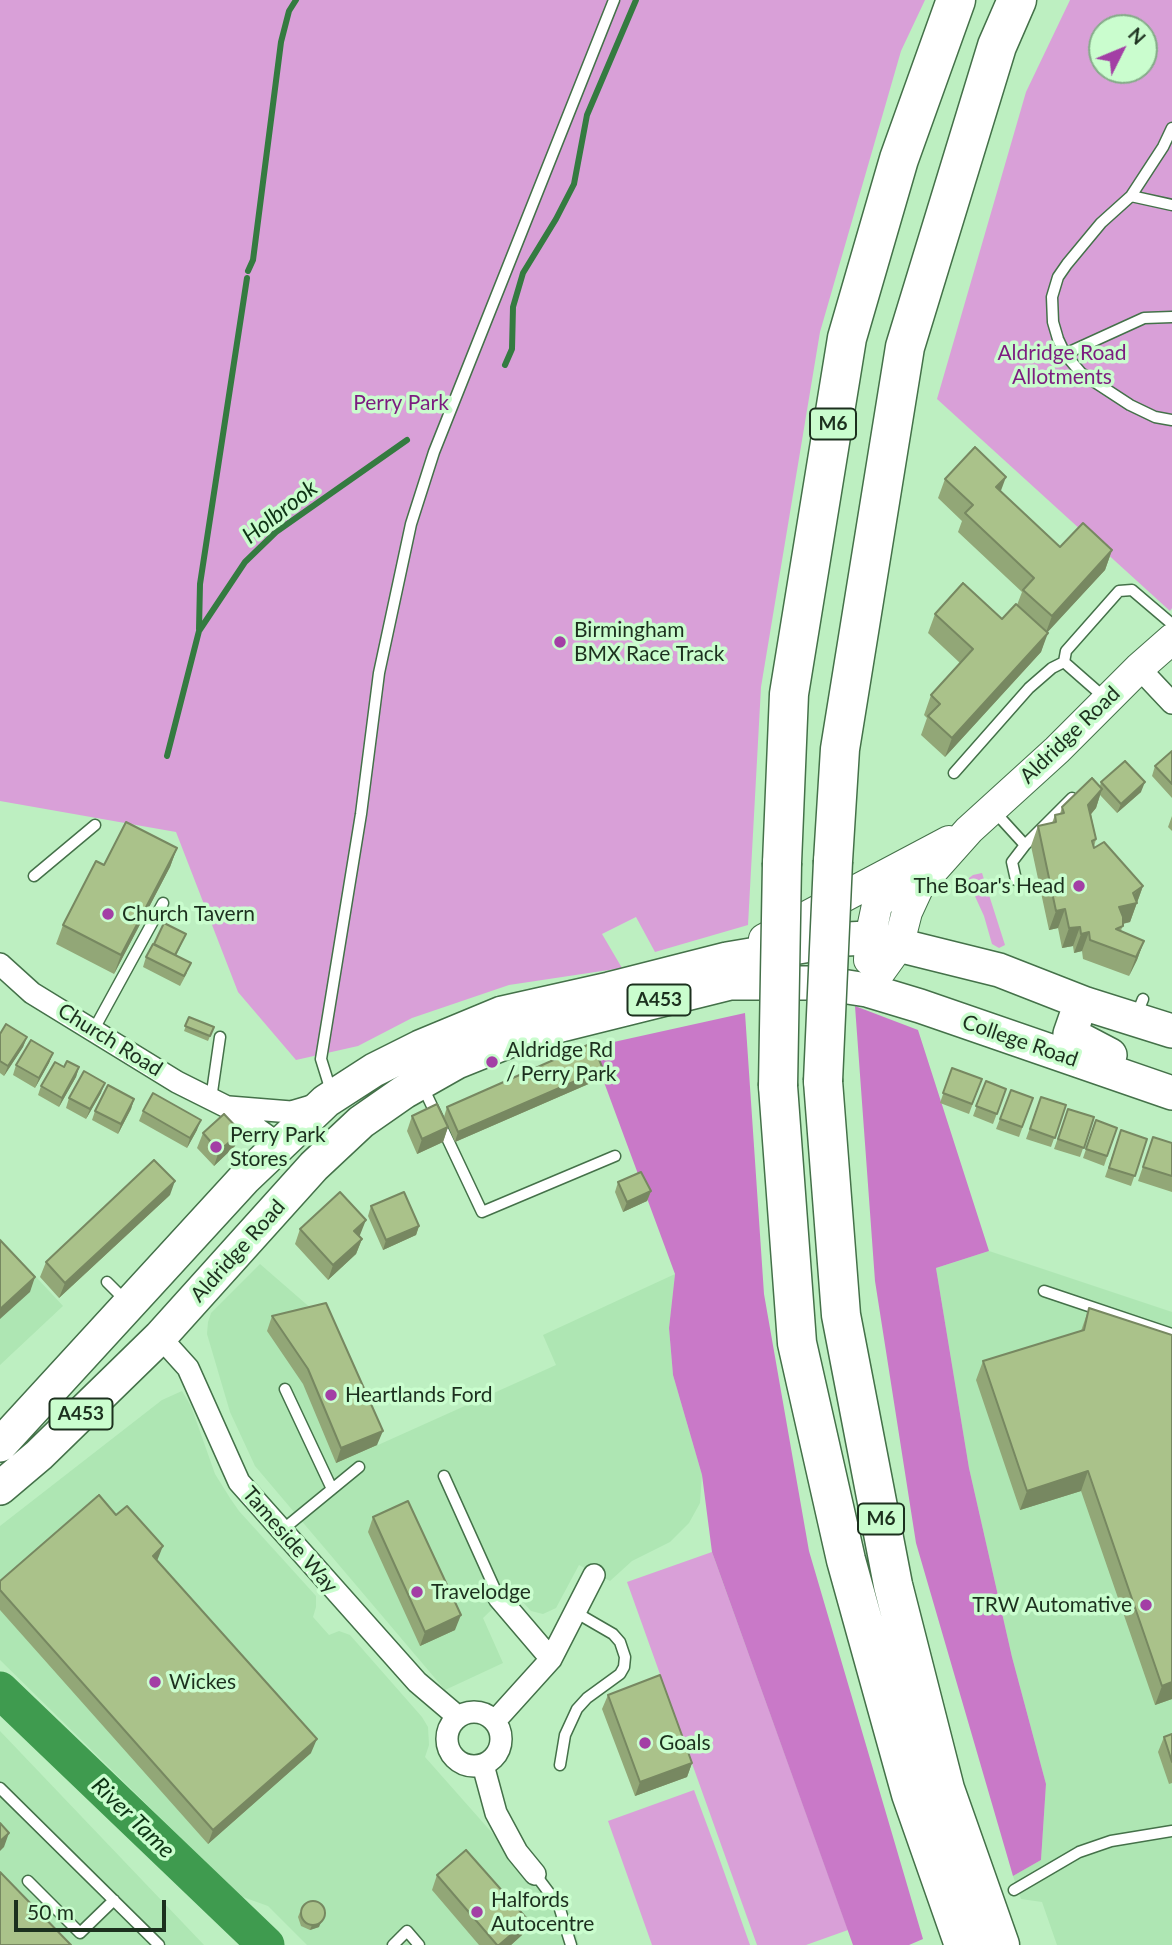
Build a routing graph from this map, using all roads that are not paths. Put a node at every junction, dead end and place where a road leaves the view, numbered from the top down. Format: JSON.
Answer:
{"nodes":[{"id":1,"x":614,"y":0,"type":"edge"},
{"id":2,"x":956,"y":0,"type":"edge"},
{"id":3,"x":1017,"y":0,"type":"edge"},
{"id":4,"x":1172,"y":128,"type":"edge"},
{"id":5,"x":1143,"y":177,"type":"junction"},
{"id":6,"x":1130,"y":196,"type":"junction"},
{"id":7,"x":1154,"y":200,"type":"junction"},
{"id":8,"x":1172,"y":205,"type":"edge"},
{"id":9,"x":1172,"y":317,"type":"edge"},
{"id":10,"x":1065,"y":354,"type":"junction"},
{"id":11,"x":1172,"y":421,"type":"edge"},
{"id":12,"x":1172,"y":624,"type":"edge"},
{"id":13,"x":1172,"y":639,"type":"edge"},
{"id":14,"x":1064,"y":662,"type":"junction"},
{"id":15,"x":1139,"y":668,"type":"junction"},
{"id":16,"x":1107,"y":700,"type":"junction"},
{"id":17,"x":1172,"y":703,"type":"edge"},
{"id":18,"x":954,"y":773,"type":"dead end"},
{"id":19,"x":1080,"y":791,"type":"edge"},
{"id":20,"x":992,"y":808,"type":"junction"},
{"id":21,"x":95,"y":824,"type":"dead end"},
{"id":22,"x":969,"y":830,"type":"junction"},
{"id":23,"x":1025,"y":845,"type":"junction"},
{"id":24,"x":925,"y":854,"type":"junction"},
{"id":25,"x":34,"y":876,"type":"dead end"},
{"id":26,"x":1016,"y":880,"type":"dead end"},
{"id":27,"x":163,"y":903,"type":"dead end"},
{"id":28,"x":884,"y":942,"type":"junction"},
{"id":29,"x":727,"y":959,"type":"junction"},
{"id":30,"x":2,"y":966,"type":"edge"},
{"id":31,"x":867,"y":990,"type":"junction"},
{"id":32,"x":1086,"y":1004,"type":"junction"},
{"id":33,"x":93,"y":1031,"type":"junction"},
{"id":34,"x":1172,"y":1031,"type":"edge"},
{"id":35,"x":219,"y":1037,"type":"dead end"},
{"id":36,"x":421,"y":1083,"type":"junction"},
{"id":37,"x":1172,"y":1085,"type":"edge"},
{"id":38,"x":1172,"y":1093,"type":"edge"},
{"id":39,"x":330,"y":1098,"type":"junction"},
{"id":40,"x":219,"y":1103,"type":"junction"},
{"id":41,"x":361,"y":1122,"type":"junction"},
{"id":42,"x":280,"y":1145,"type":"junction"},
{"id":43,"x":615,"y":1156,"type":"dead end"},
{"id":44,"x":1045,"y":1291,"type":"dead end"},
{"id":45,"x":119,"y":1294,"type":"junction"},
{"id":46,"x":1172,"y":1334,"type":"edge"},
{"id":47,"x":160,"y":1336,"type":"junction"},
{"id":48,"x":285,"y":1389,"type":"dead end"},
{"id":49,"x":0,"y":1445,"type":"edge"},
{"id":50,"x":359,"y":1467,"type":"dead end"},
{"id":51,"x":444,"y":1476,"type":"dead end"},
{"id":52,"x":0,"y":1488,"type":"edge"},
{"id":53,"x":332,"y":1489,"type":"junction"},
{"id":54,"x":281,"y":1531,"type":"junction"},
{"id":55,"x":594,"y":1575,"type":"dead end"},
{"id":56,"x":499,"y":1598,"type":"joint"},
{"id":57,"x":575,"y":1612,"type":"junction"},
{"id":58,"x":551,"y":1659,"type":"junction"},
{"id":59,"x":457,"y":1717,"type":"junction"},
{"id":60,"x":495,"y":1721,"type":"junction"},
{"id":61,"x":483,"y":1765,"type":"junction"},
{"id":62,"x":560,"y":1765,"type":"dead end"},
{"id":63,"x":0,"y":1788,"type":"edge"},
{"id":64,"x":1172,"y":1831,"type":"edge"},
{"id":65,"x":535,"y":1874,"type":"joint"},
{"id":66,"x":28,"y":1881,"type":"dead end"},
{"id":67,"x":1014,"y":1890,"type":"dead end"},
{"id":68,"x":114,"y":1900,"type":"junction"},
{"id":69,"x":159,"y":1945,"type":"edge"},
{"id":70,"x":393,"y":1945,"type":"edge"},
{"id":71,"x":419,"y":1945,"type":"edge"},
{"id":72,"x":571,"y":1945,"type":"edge"},
{"id":73,"x":964,"y":1945,"type":"edge"},
{"id":74,"x":1000,"y":1945,"type":"edge"}],
"edges":[{"from":1,"to":39,"type":"lane"},
{"from":2,"to":73,"type":"highway","number":"M6","bridge":true},
{"from":3,"to":74,"type":"highway","number":"M6","bridge":true},
{"from":4,"to":5,"type":"lane"},
{"from":5,"to":6,"type":"lane"},
{"from":5,"to":7,"type":"lane"},
{"from":6,"to":7,"type":"lane"},
{"from":6,"to":10,"type":"lane"},
{"from":7,"to":8,"type":"lane"},
{"from":9,"to":10,"type":"lane"},
{"from":10,"to":11,"type":"lane"},
{"from":12,"to":14,"type":"lane"},
{"from":13,"to":15,"type":"street","name":"Aldridge Road"},
{"from":14,"to":16,"type":"lane"},
{"from":14,"to":18,"type":"lane"},
{"from":15,"to":16,"type":"street","name":"Aldridge Road"},
{"from":15,"to":17,"type":"street"},
{"from":16,"to":20,"type":"street","name":"Aldridge Road"},
{"from":19,"to":23,"type":"lane"},
{"from":20,"to":22,"type":"street","name":"Aldridge Road"},
{"from":20,"to":23,"type":"lane"},
{"from":21,"to":25,"type":"lane"},
{"from":22,"to":24,"type":"street","name":"Aldridge Road"},
{"from":22,"to":28,"type":"street","name":"Aldridge Road"},
{"from":23,"to":26,"type":"lane"},
{"from":24,"to":28,"type":"street","name":"Aldridge Road"},
{"from":24,"to":29,"type":"street","name":"Aldridge Road"},
{"from":27,"to":33,"type":"lane"},
{"from":28,"to":29,"type":"main road","name":"Aldridge Road","number":"A453"},
{"from":28,"to":31,"type":"street","name":"Aldridge Road"},
{"from":28,"to":32,"type":"main road","number":"A453"},
{"from":29,"to":39,"type":"main road","name":"Aldridge Road","number":"A453"},
{"from":30,"to":33,"type":"street","name":"Church Road"},
{"from":31,"to":36,"type":"main road","name":"Aldridge Road","number":"A453"},
{"from":31,"to":38,"type":"main road","name":"College Road","number":"A453"},
{"from":32,"to":34,"type":"main road","number":"A453"},
{"from":32,"to":37,"type":"main road"},
{"from":33,"to":40,"type":"street","name":"Church Road"},
{"from":35,"to":40,"type":"lane"},
{"from":36,"to":41,"type":"main road","name":"Aldridge Road","number":"A453"},
{"from":36,"to":43,"type":"lane"},
{"from":39,"to":40,"type":"street","name":"Church Road"},
{"from":39,"to":42,"type":"main road","name":"Aldridge Road","number":"A453"},
{"from":40,"to":42,"type":"street","name":"Church Road"},
{"from":41,"to":42,"type":"main road"},
{"from":41,"to":47,"type":"main road","name":"Aldridge Road","number":"A453"},
{"from":42,"to":45,"type":"main road","name":"Aldridge Road","number":"A453"},
{"from":44,"to":46,"type":"lane"},
{"from":45,"to":47,"type":"main road"},
{"from":45,"to":49,"type":"main road","name":"Aldridge Road","number":"A453"},
{"from":47,"to":52,"type":"main road","name":"Aldridge Road","number":"A453"},
{"from":47,"to":54,"type":"street","name":"Tameside Way"},
{"from":48,"to":53,"type":"lane"},
{"from":50,"to":53,"type":"lane"},
{"from":51,"to":56,"type":"lane"},
{"from":53,"to":54,"type":"lane"},
{"from":54,"to":59,"type":"street","name":"Tameside Way"},
{"from":55,"to":57,"type":"street"},
{"from":56,"to":58,"type":"street"},
{"from":57,"to":58,"type":"street"},
{"from":57,"to":62,"type":"lane"},
{"from":58,"to":60,"type":"street"},
{"from":59,"to":60,"type":"street"},
{"from":59,"to":61,"type":"street"},
{"from":60,"to":61,"type":"street"},
{"from":61,"to":65,"type":"street"},
{"from":63,"to":68,"type":"lane"},
{"from":64,"to":67,"type":"lane"},
{"from":65,"to":72,"type":"lane"},
{"from":66,"to":68,"type":"lane"},
{"from":68,"to":69,"type":"lane"},
{"from":70,"to":71,"type":"lane"}]}
